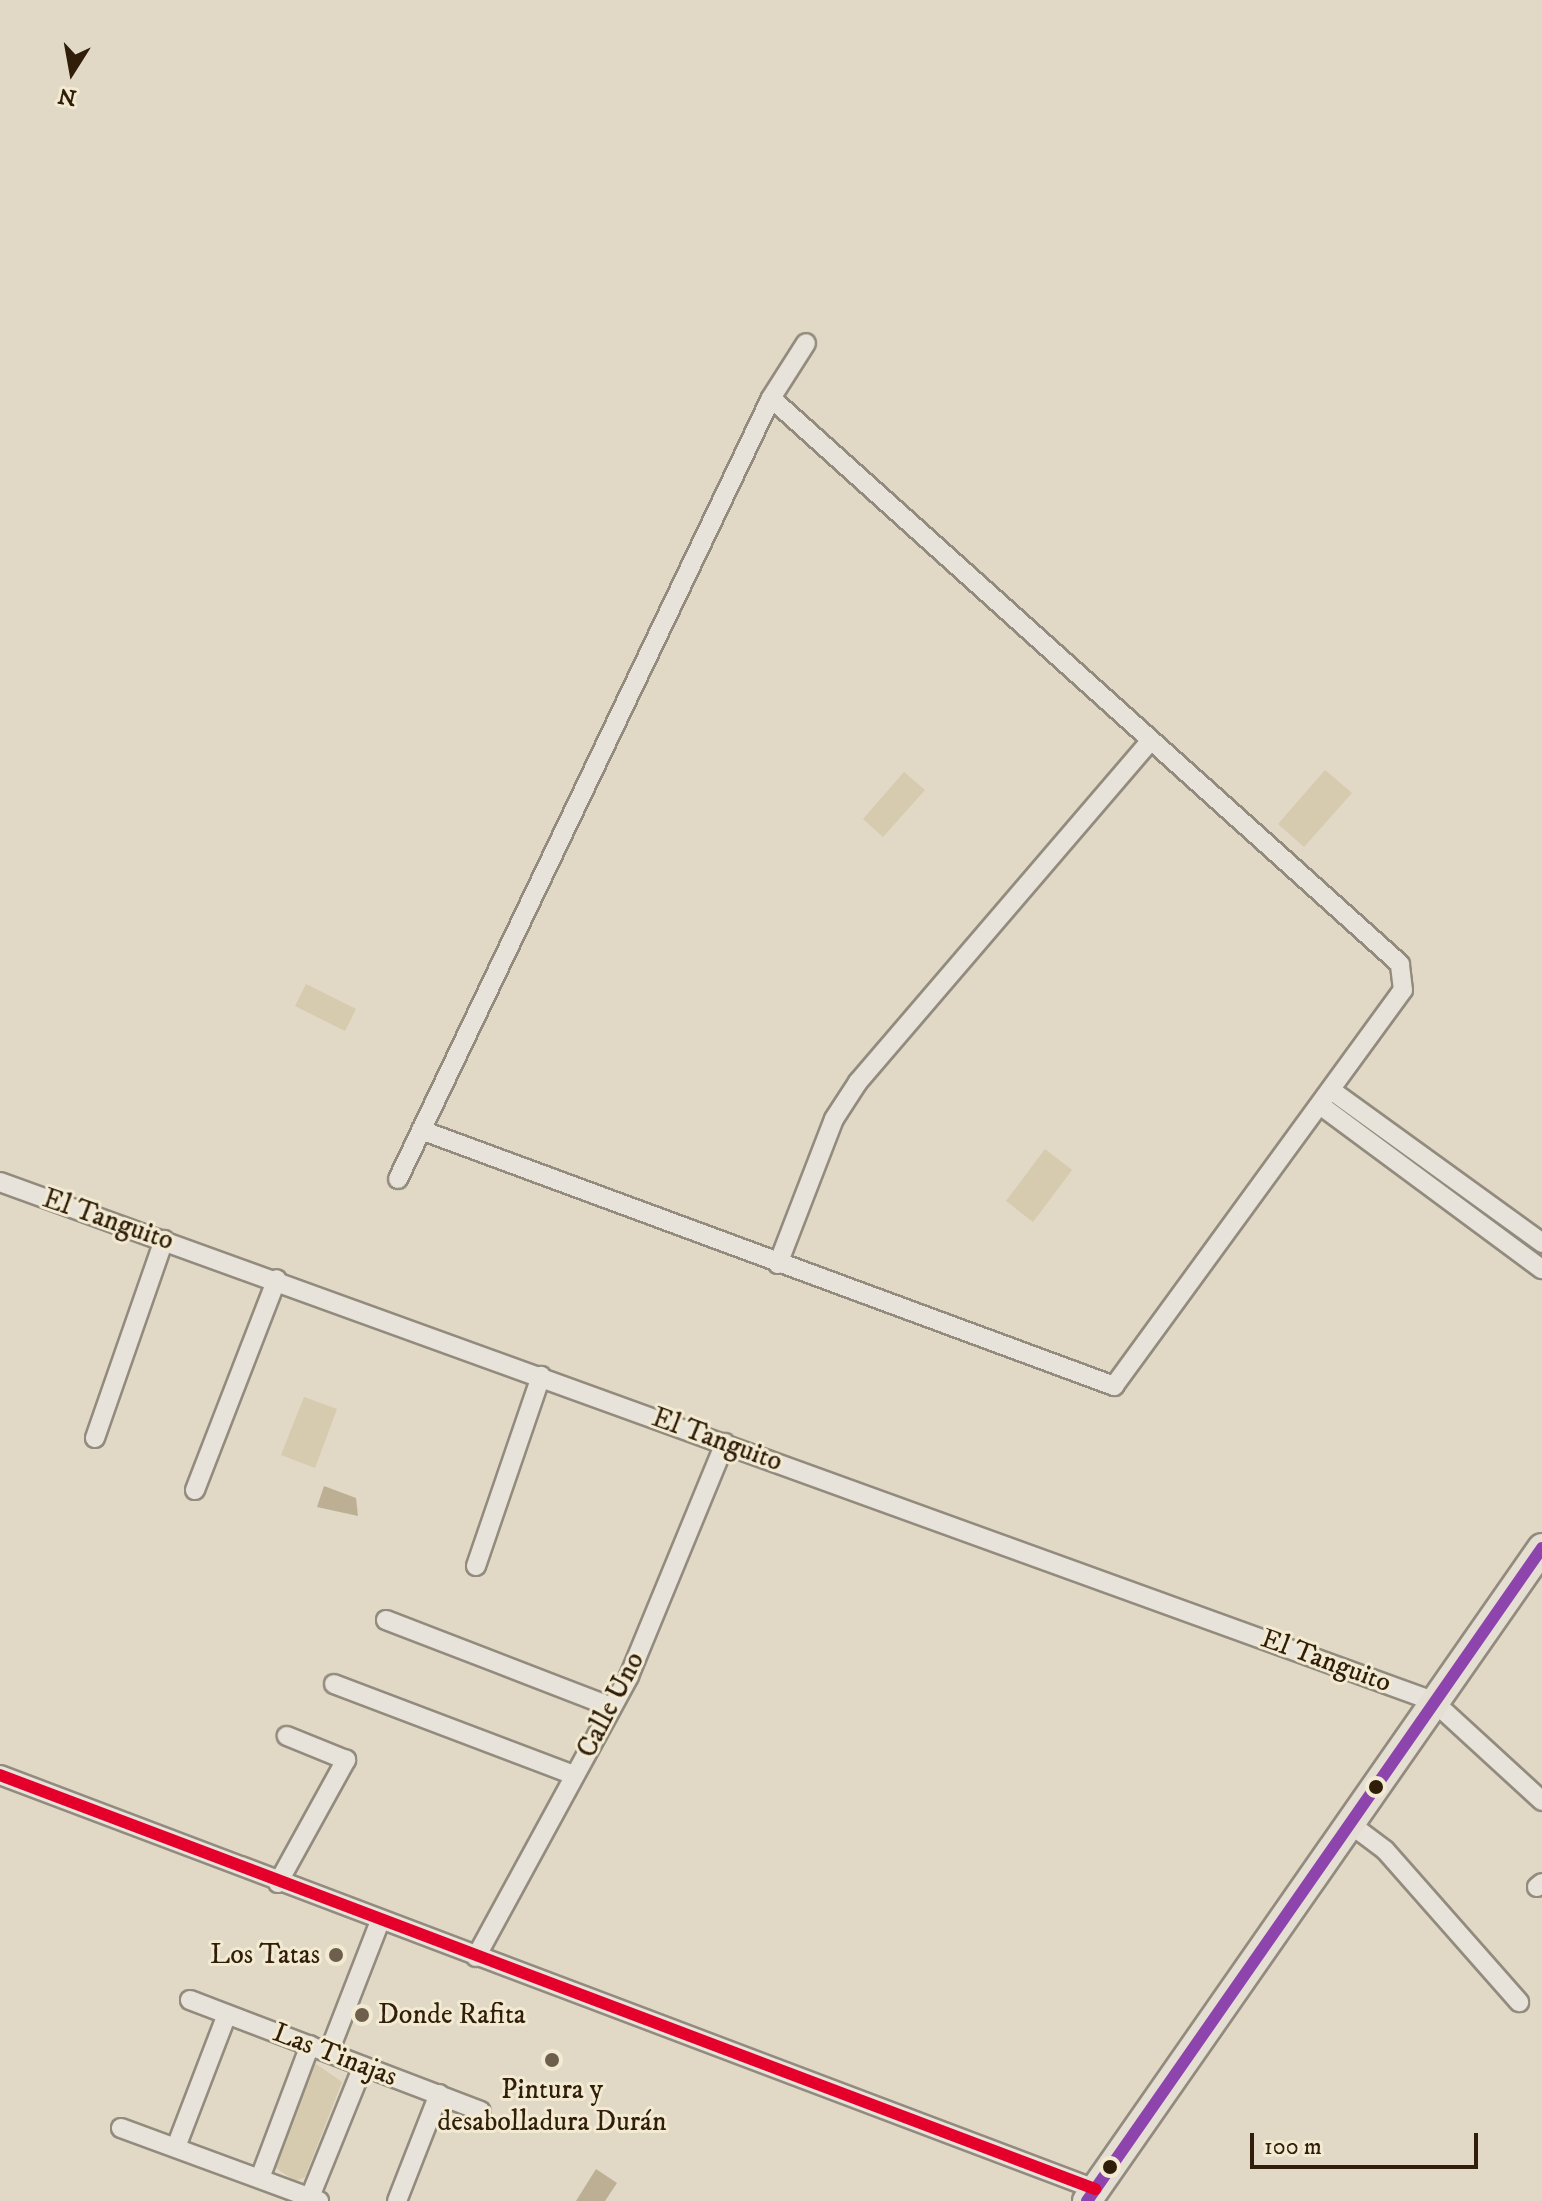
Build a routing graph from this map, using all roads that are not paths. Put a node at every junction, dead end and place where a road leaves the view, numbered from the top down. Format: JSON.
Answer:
{"nodes":[{"id":1,"x":806,"y":343,"type":"dead end"},
{"id":2,"x":771,"y":398,"type":"junction"},
{"id":3,"x":1150,"y":741,"type":"junction"},
{"id":4,"x":1325,"y":1097,"type":"junction"},
{"id":5,"x":421,"y":1130,"type":"junction"},
{"id":6,"x":398,"y":1179,"type":"dead end"},
{"id":7,"x":0,"y":1182,"type":"edge"},
{"id":8,"x":164,"y":1240,"type":"junction"},
{"id":9,"x":1542,"y":1243,"type":"edge"},
{"id":10,"x":778,"y":1264,"type":"junction"},
{"id":11,"x":1542,"y":1269,"type":"edge"},
{"id":12,"x":277,"y":1279,"type":"junction"},
{"id":13,"x":541,"y":1376,"type":"junction"},
{"id":14,"x":95,"y":1438,"type":"dead end"},
{"id":15,"x":725,"y":1443,"type":"junction"},
{"id":16,"x":195,"y":1490,"type":"dead end"},
{"id":17,"x":1542,"y":1548,"type":"edge"},
{"id":18,"x":476,"y":1566,"type":"dead end"},
{"id":19,"x":386,"y":1620,"type":"dead end"},
{"id":20,"x":334,"y":1684,"type":"dead end"},
{"id":21,"x":1433,"y":1701,"type":"junction"},
{"id":22,"x":611,"y":1707,"type":"junction"},
{"id":23,"x":287,"y":1736,"type":"dead end"},
{"id":24,"x":0,"y":1775,"type":"edge"},
{"id":25,"x":574,"y":1775,"type":"junction"},
{"id":26,"x":1542,"y":1801,"type":"edge"},
{"id":27,"x":1349,"y":1823,"type":"junction"},
{"id":28,"x":278,"y":1883,"type":"junction"},
{"id":29,"x":380,"y":1921,"type":"junction"},
{"id":30,"x":476,"y":1957,"type":"junction"},
{"id":31,"x":190,"y":2000,"type":"dead end"},
{"id":32,"x":1519,"y":2002,"type":"dead end"},
{"id":33,"x":227,"y":2014,"type":"junction"},
{"id":34,"x":310,"y":2045,"type":"junction"},
{"id":35,"x":329,"y":2052,"type":"junction"},
{"id":36,"x":363,"y":2066,"type":"junction"},
{"id":37,"x":439,"y":2094,"type":"junction"},
{"id":38,"x":480,"y":2111,"type":"dead end"},
{"id":39,"x":121,"y":2128,"type":"dead end"},
{"id":40,"x":176,"y":2147,"type":"junction"},
{"id":41,"x":260,"y":2178,"type":"junction"},
{"id":42,"x":1091,"y":2195,"type":"edge"},
{"id":43,"x":315,"y":2199,"type":"edge"},
{"id":44,"x":397,"y":2201,"type":"edge"}],
"edges":[{"from":1,"to":2,"type":"street"},
{"from":2,"to":3,"type":"street"},
{"from":2,"to":5,"type":"street"},
{"from":3,"to":4,"type":"street"},
{"from":3,"to":10,"type":"street"},
{"from":4,"to":9,"type":"street"},
{"from":4,"to":10,"type":"street"},
{"from":4,"to":11,"type":"street"},
{"from":5,"to":6,"type":"street"},
{"from":5,"to":10,"type":"street"},
{"from":7,"to":8,"type":"street","name":"El Tanguito"},
{"from":8,"to":12,"type":"street","name":"El Tanguito"},
{"from":8,"to":14,"type":"street"},
{"from":12,"to":13,"type":"street","name":"El Tanguito"},
{"from":12,"to":16,"type":"street"},
{"from":13,"to":15,"type":"street","name":"El Tanguito"},
{"from":13,"to":18,"type":"street"},
{"from":15,"to":21,"type":"street","name":"El Tanguito"},
{"from":15,"to":22,"type":"street","name":"Calle Uno"},
{"from":17,"to":21,"type":"main road"},
{"from":19,"to":22,"type":"street"},
{"from":20,"to":25,"type":"street"},
{"from":21,"to":26,"type":"street"},
{"from":21,"to":27,"type":"main road"},
{"from":22,"to":25,"type":"street","name":"Calle Uno"},
{"from":23,"to":28,"type":"street"},
{"from":24,"to":28,"type":"street"},
{"from":25,"to":30,"type":"street","name":"Calle Uno"},
{"from":27,"to":32,"type":"street"},
{"from":27,"to":42,"type":"main road"},
{"from":28,"to":29,"type":"street"},
{"from":29,"to":30,"type":"street"},
{"from":29,"to":35,"type":"street"},
{"from":30,"to":42,"type":"street"},
{"from":31,"to":33,"type":"street","name":"Las Tinajas"},
{"from":33,"to":34,"type":"street","name":"Las Tinajas"},
{"from":33,"to":40,"type":"street"},
{"from":34,"to":35,"type":"street","name":"Las Tinajas"},
{"from":34,"to":41,"type":"street"},
{"from":35,"to":36,"type":"street","name":"Las Tinajas"},
{"from":36,"to":37,"type":"street","name":"Las Tinajas"},
{"from":36,"to":43,"type":"street"},
{"from":37,"to":38,"type":"street","name":"Las Tinajas"},
{"from":37,"to":44,"type":"street"},
{"from":39,"to":40,"type":"street"},
{"from":40,"to":41,"type":"street"},
{"from":41,"to":43,"type":"street"}]}
